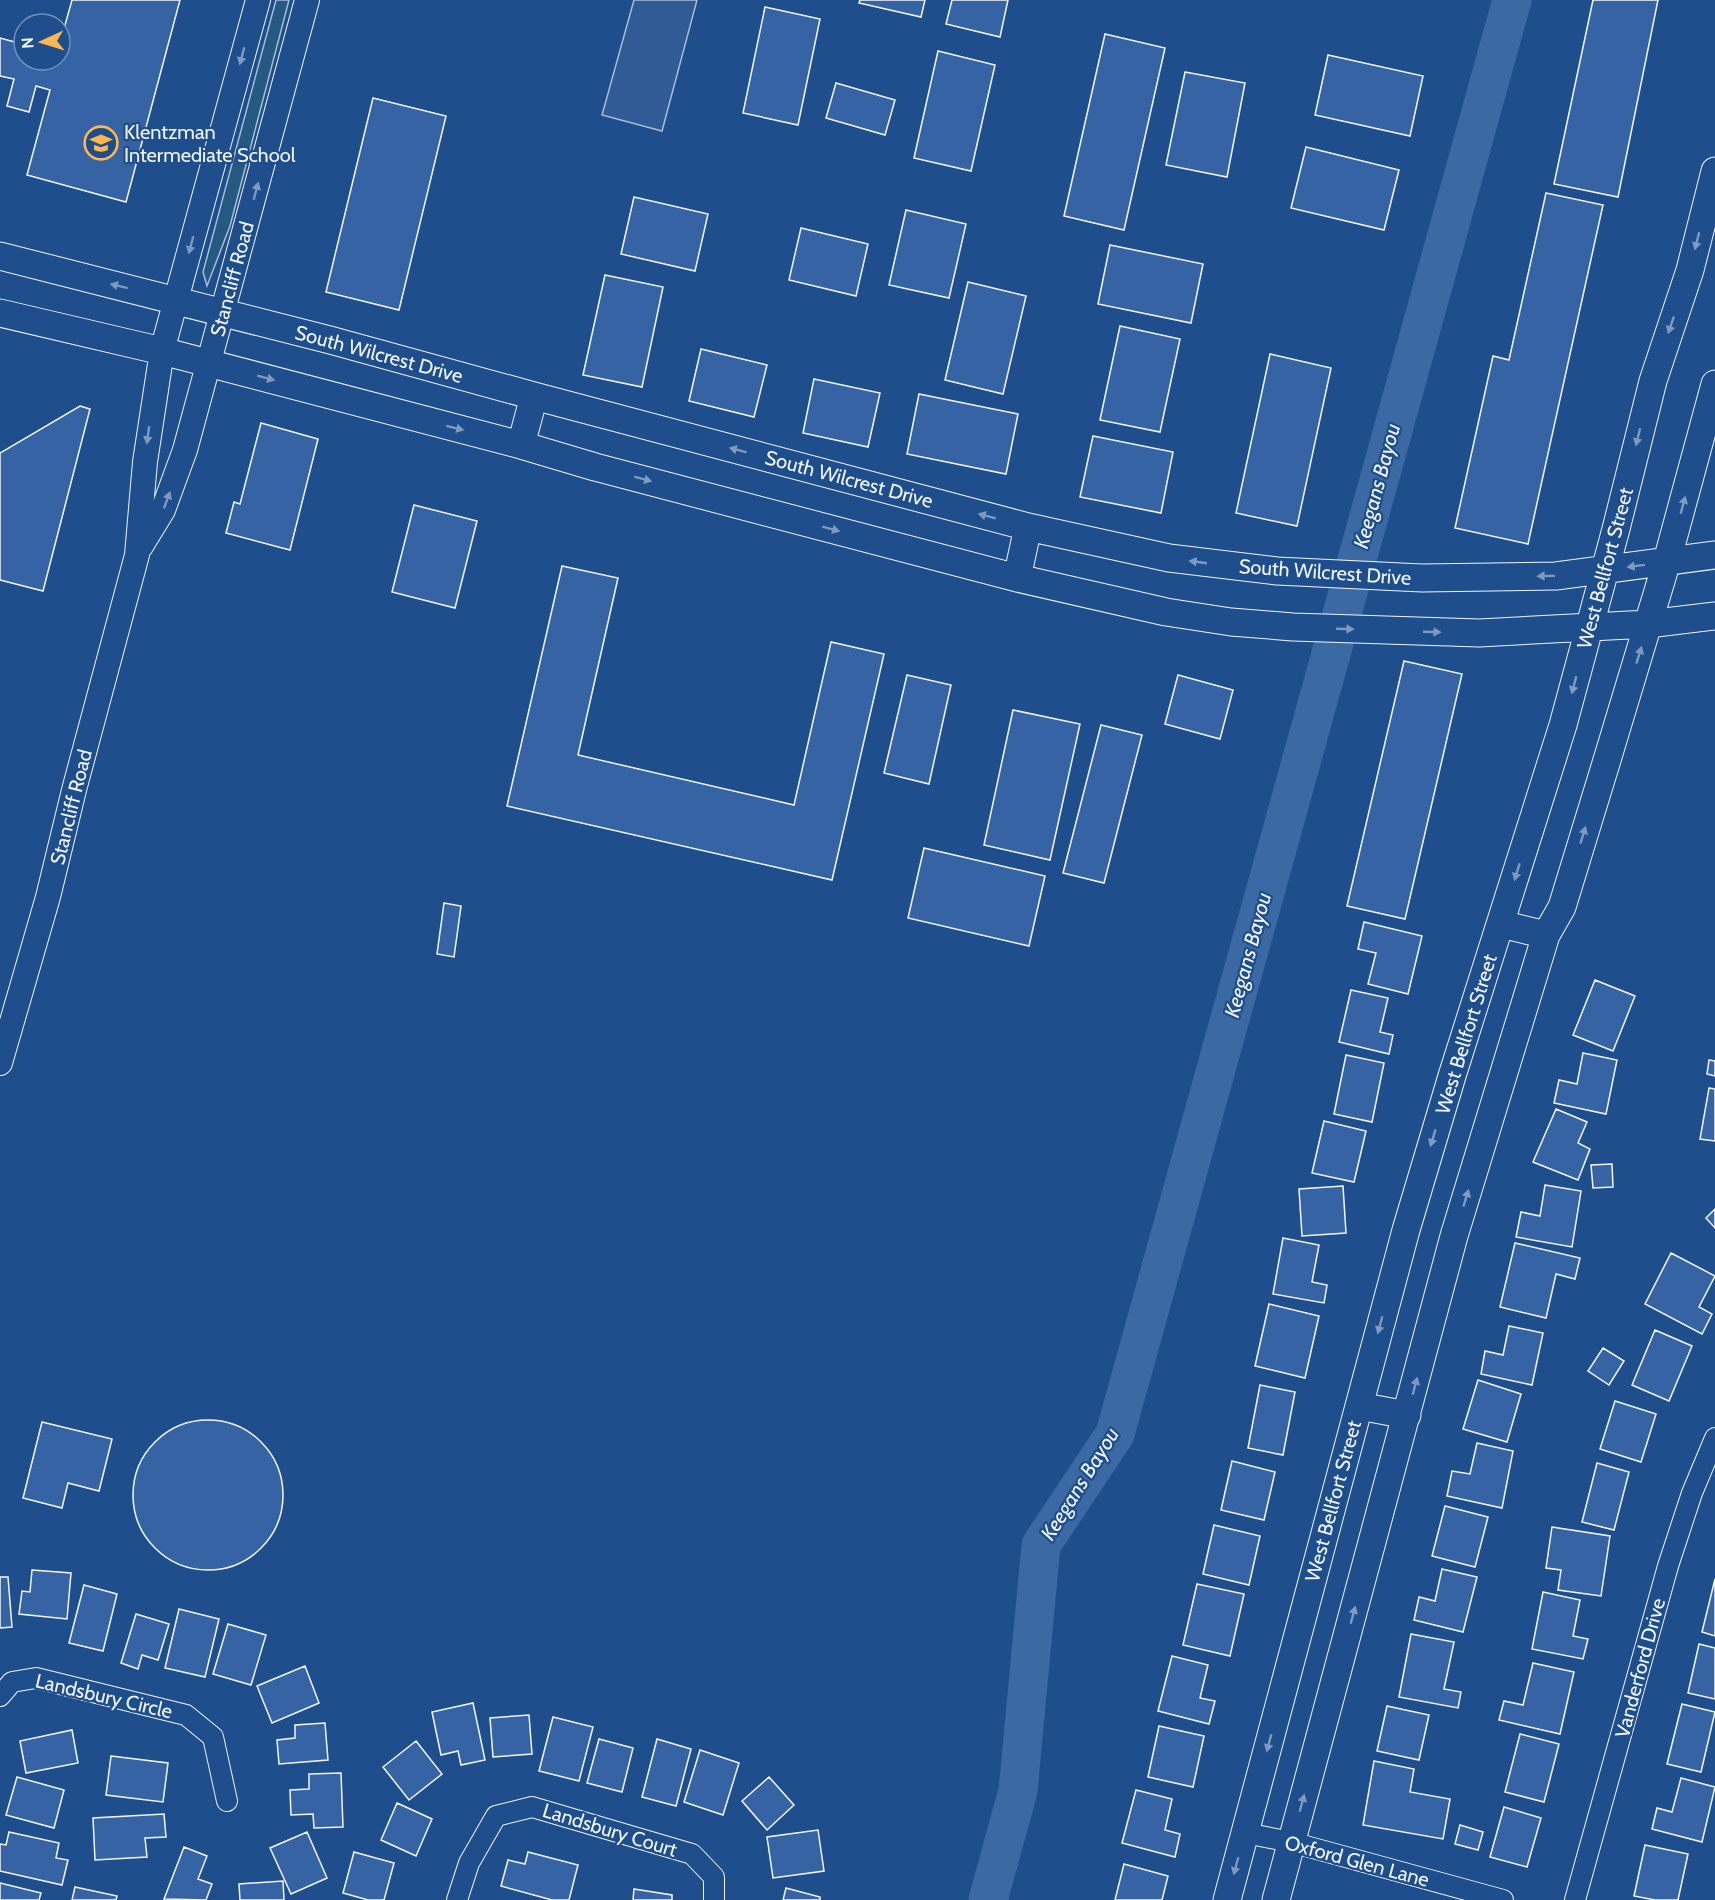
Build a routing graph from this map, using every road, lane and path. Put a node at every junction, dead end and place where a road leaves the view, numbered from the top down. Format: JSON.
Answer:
{"nodes":[{"id":1,"x":258,"y":0,"type":"edge"},
{"id":2,"x":307,"y":0,"type":"edge"},
{"id":3,"x":1715,"y":171,"type":"edge"},
{"id":4,"x":0,"y":256,"type":"edge"},
{"id":5,"x":176,"y":300,"type":"junction"},
{"id":6,"x":0,"y":313,"type":"edge"},
{"id":7,"x":223,"y":313,"type":"junction"},
{"id":8,"x":162,"y":351,"type":"junction"},
{"id":9,"x":210,"y":363,"type":"junction"},
{"id":10,"x":1715,"y":384,"type":"edge"},
{"id":11,"x":534,"y":396,"type":"junction"},
{"id":12,"x":521,"y":445,"type":"junction"},
{"id":13,"x":1029,"y":526,"type":"junction"},
{"id":14,"x":138,"y":550,"type":"junction"},
{"id":15,"x":1715,"y":555,"type":"edge"},
{"id":16,"x":1667,"y":561,"type":"junction"},
{"id":17,"x":1604,"y":570,"type":"junction"},
{"id":18,"x":1017,"y":578,"type":"junction"},
{"id":19,"x":1715,"y":616,"type":"edge"},
{"id":20,"x":1648,"y":624,"type":"junction"},
{"id":21,"x":1589,"y":629,"type":"junction"},
{"id":22,"x":1500,"y":924,"type":"junction"},
{"id":23,"x":1546,"y":935,"type":"junction"},
{"id":24,"x":0,"y":1064,"type":"edge"},
{"id":25,"x":1359,"y":1406,"type":"junction"},
{"id":26,"x":1407,"y":1415,"type":"junction"},
{"id":27,"x":1715,"y":1438,"type":"edge"},
{"id":28,"x":0,"y":1696,"type":"edge"},
{"id":29,"x":227,"y":1801,"type":"dead end"},
{"id":30,"x":1245,"y":1833,"type":"junction"},
{"id":31,"x":1291,"y":1842,"type":"junction"},
{"id":32,"x":457,"y":1900,"type":"edge"},
{"id":33,"x":714,"y":1900,"type":"edge"},
{"id":34,"x":1227,"y":1900,"type":"edge"},
{"id":35,"x":1276,"y":1900,"type":"edge"},
{"id":36,"x":1503,"y":1900,"type":"edge"},
{"id":37,"x":1575,"y":1900,"type":"edge"}],
"edges":[{"from":1,"to":5,"type":"street","name":"Stancliff Road","one_way":true},
{"from":7,"to":2,"type":"street","name":"Stancliff Road","one_way":true},
{"from":3,"to":17,"type":"main road","name":"West Bellfort Street","one_way":true},
{"from":5,"to":4,"type":"main road","name":"South Wilcrest Drive","one_way":true},
{"from":5,"to":7,"type":"main road","name":"South Wilcrest Drive"},
{"from":5,"to":8,"type":"street","name":"Stancliff Road"},
{"from":6,"to":8,"type":"main road"},
{"from":7,"to":9,"type":"street","name":"Stancliff Road"},
{"from":7,"to":11,"type":"main road","name":"South Wilcrest Drive"},
{"from":8,"to":9,"type":"main road"},
{"from":8,"to":14,"type":"street","name":"Stancliff Road","one_way":true},
{"from":9,"to":12,"type":"main road","one_way":true},
{"from":14,"to":9,"type":"street","name":"Stancliff Road","one_way":true},
{"from":16,"to":10,"type":"main road","one_way":true},
{"from":11,"to":12,"type":"main road"},
{"from":13,"to":11,"type":"main road","name":"South Wilcrest Drive","one_way":true},
{"from":12,"to":18,"type":"main road","one_way":true},
{"from":17,"to":13,"type":"main road","name":"South Wilcrest Drive","one_way":true},
{"from":13,"to":18,"type":"main road"},
{"from":14,"to":24,"type":"street","name":"Stancliff Road"},
{"from":15,"to":16,"type":"main road","name":"South Wilcrest Drive"},
{"from":16,"to":17,"type":"main road","name":"South Wilcrest Drive","one_way":true},
{"from":16,"to":20,"type":"main road"},
{"from":17,"to":21,"type":"main road","name":"West Bellfort Street"},
{"from":18,"to":21,"type":"main road","one_way":true},
{"from":19,"to":20,"type":"main road"},
{"from":20,"to":21,"type":"main road"},
{"from":23,"to":20,"type":"main road","one_way":true},
{"from":21,"to":22,"type":"main road","name":"West Bellfort Street","one_way":true},
{"from":22,"to":23,"type":"main road"},
{"from":22,"to":25,"type":"main road","name":"West Bellfort Street","one_way":true},
{"from":26,"to":23,"type":"main road","one_way":true},
{"from":25,"to":26,"type":"main road"},
{"from":25,"to":30,"type":"main road","name":"West Bellfort Street","one_way":true},
{"from":31,"to":26,"type":"main road","one_way":true},
{"from":27,"to":37,"type":"street","name":"Vanderford Drive"},
{"from":28,"to":29,"type":"street","name":"Landsbury Circle"},
{"from":30,"to":31,"type":"street","name":"Oxford Glen Lane"},
{"from":30,"to":34,"type":"main road","name":"West Bellfort Street","one_way":true},
{"from":31,"to":35,"type":"main road"},
{"from":31,"to":36,"type":"street","name":"Oxford Glen Lane"},
{"from":32,"to":33,"type":"street","name":"Landsbury Court"}]}
